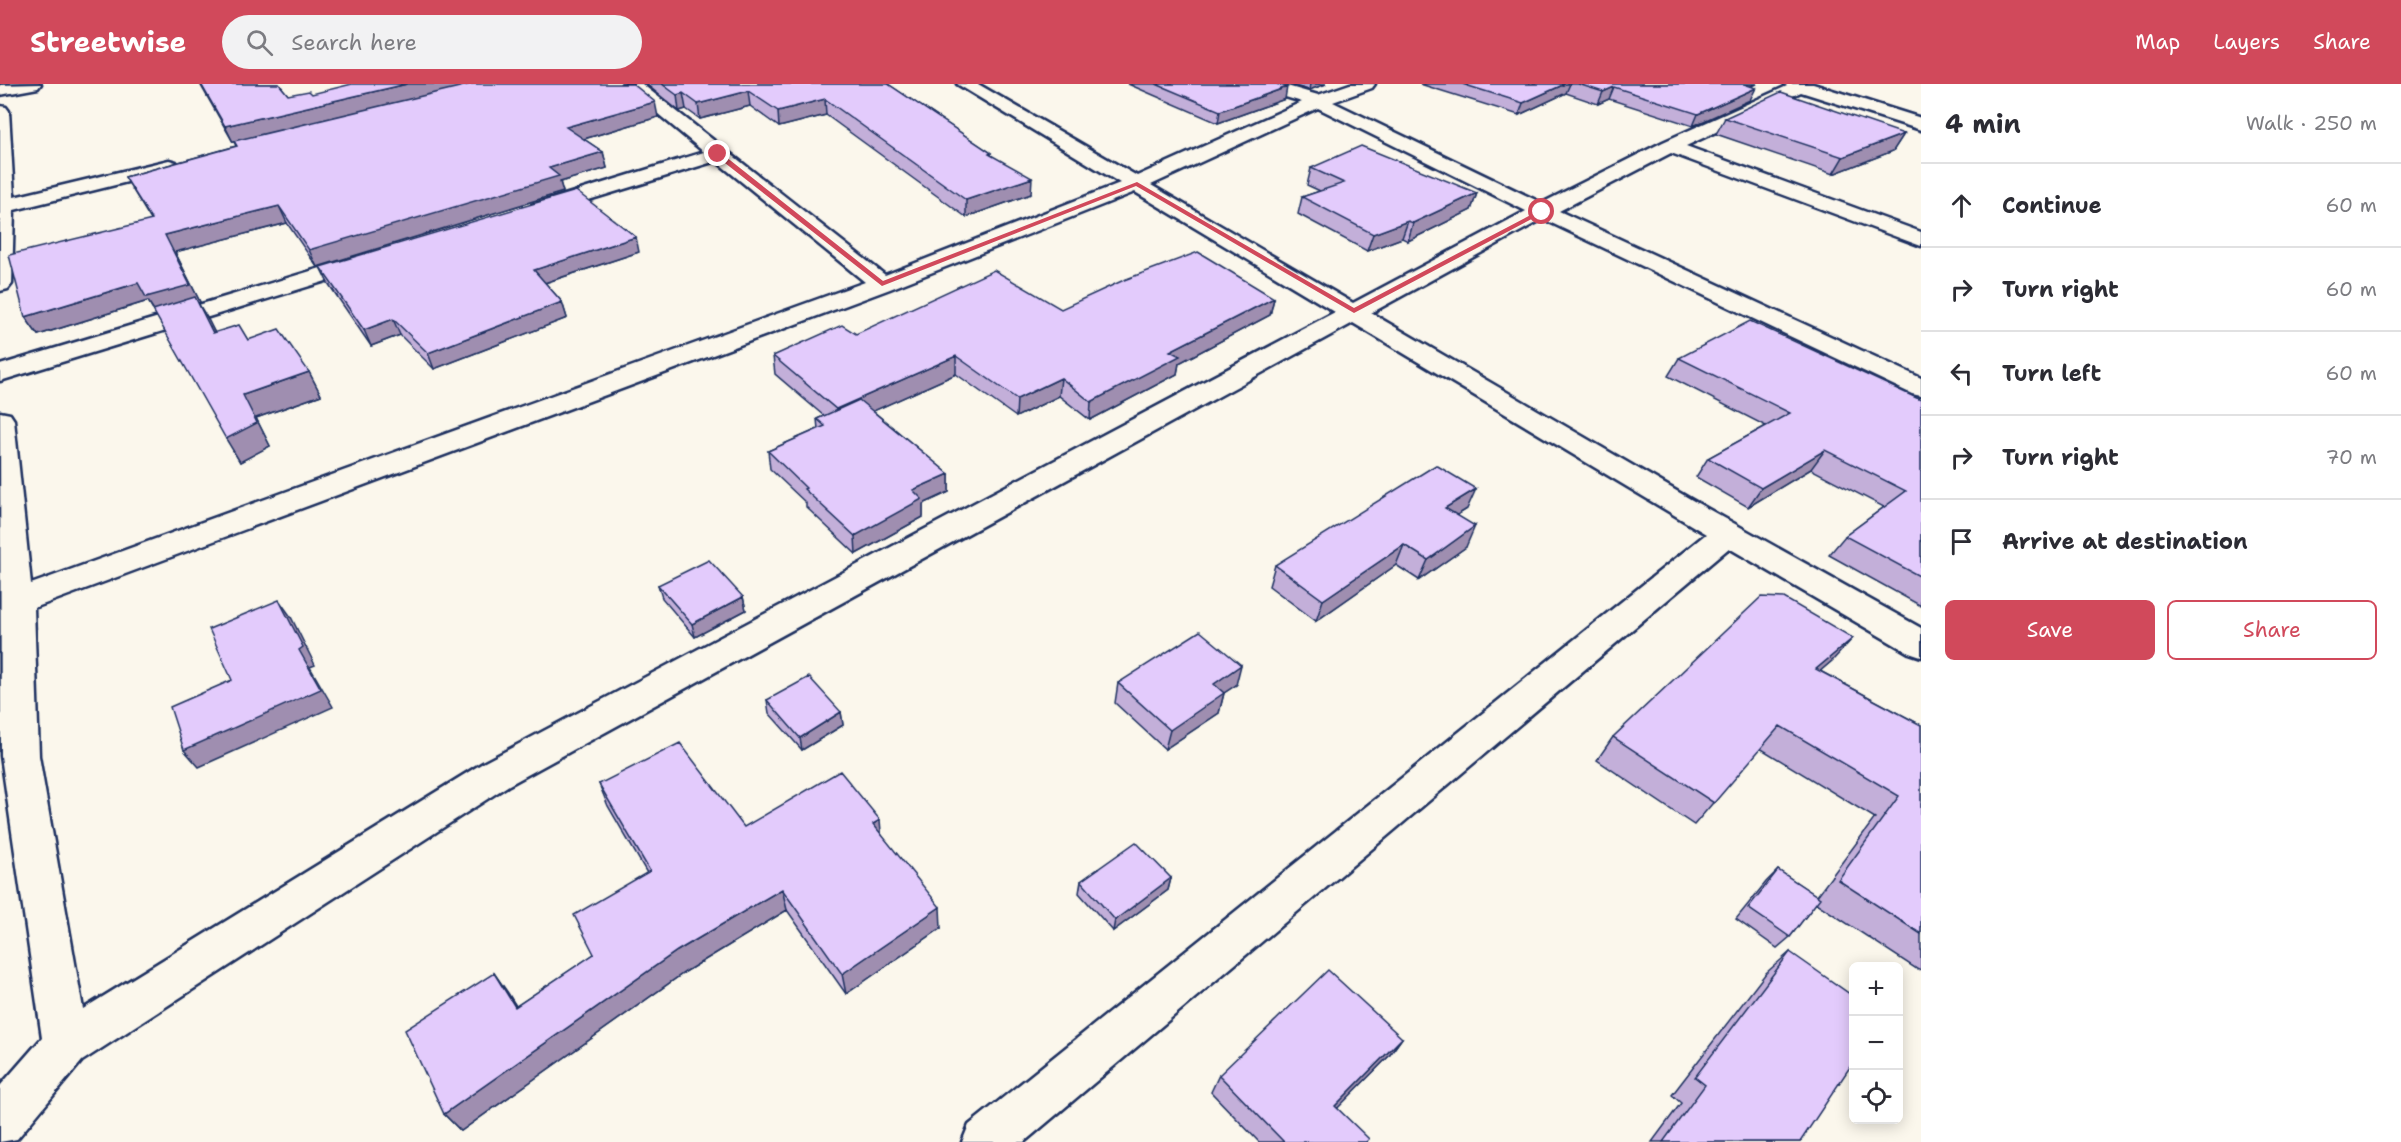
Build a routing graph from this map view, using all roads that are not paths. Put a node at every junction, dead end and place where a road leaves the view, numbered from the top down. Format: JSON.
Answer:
{"nodes":[{"id":1,"x":32,"y":84,"type":"edge"},
{"id":2,"x":631,"y":84,"type":"edge"},
{"id":3,"x":966,"y":84,"type":"edge"},
{"id":4,"x":1262,"y":84,"type":"edge"},
{"id":5,"x":1366,"y":84,"type":"edge"},
{"id":6,"x":1799,"y":85,"type":"edge"},
{"id":7,"x":0,"y":90,"type":"edge"},
{"id":8,"x":1318,"y":101,"type":"junction"},
{"id":9,"x":0,"y":111,"type":"edge"},
{"id":10,"x":1921,"y":124,"type":"edge"},
{"id":11,"x":1670,"y":146,"type":"junction"},
{"id":12,"x":718,"y":154,"type":"junction"},
{"id":13,"x":186,"y":162,"type":"edge"},
{"id":14,"x":1137,"y":184,"type":"junction"},
{"id":15,"x":4,"y":206,"type":"junction"},
{"id":16,"x":1542,"y":212,"type":"junction"},
{"id":17,"x":513,"y":217,"type":"edge"},
{"id":18,"x":1921,"y":239,"type":"edge"},
{"id":19,"x":388,"y":255,"type":"edge"},
{"id":20,"x":0,"y":284,"type":"edge"},
{"id":21,"x":882,"y":284,"type":"junction"},
{"id":22,"x":1354,"y":311,"type":"junction"},
{"id":23,"x":0,"y":373,"type":"edge"},
{"id":24,"x":1921,"y":388,"type":"edge"},
{"id":25,"x":0,"y":420,"type":"edge"},
{"id":26,"x":1726,"y":534,"type":"junction"},
{"id":27,"x":17,"y":602,"type":"junction"},
{"id":28,"x":1921,"y":644,"type":"edge"},
{"id":29,"x":66,"y":1045,"type":"junction"},
{"id":30,"x":0,"y":1122,"type":"edge"},
{"id":31,"x":986,"y":1142,"type":"edge"}],
"edges":[{"from":1,"to":7,"type":"street"},
{"from":2,"to":12,"type":"street"},
{"from":3,"to":14,"type":"street"},
{"from":4,"to":8,"type":"street"},
{"from":5,"to":8,"type":"street"},
{"from":6,"to":10,"type":"street"},
{"from":6,"to":11,"type":"street"},
{"from":8,"to":14,"type":"street"},
{"from":8,"to":16,"type":"street"},
{"from":9,"to":15,"type":"street"},
{"from":11,"to":16,"type":"street"},
{"from":11,"to":18,"type":"street"},
{"from":12,"to":17,"type":"street"},
{"from":12,"to":21,"type":"street"},
{"from":13,"to":15,"type":"street"},
{"from":14,"to":21,"type":"street"},
{"from":14,"to":22,"type":"street"},
{"from":15,"to":20,"type":"street"},
{"from":16,"to":22,"type":"street"},
{"from":16,"to":24,"type":"street"},
{"from":19,"to":23,"type":"street"},
{"from":21,"to":27,"type":"street"},
{"from":22,"to":26,"type":"street"},
{"from":22,"to":29,"type":"street"},
{"from":25,"to":27,"type":"street"},
{"from":26,"to":28,"type":"street"},
{"from":26,"to":31,"type":"street"},
{"from":27,"to":29,"type":"street"},
{"from":29,"to":30,"type":"street"}]}
